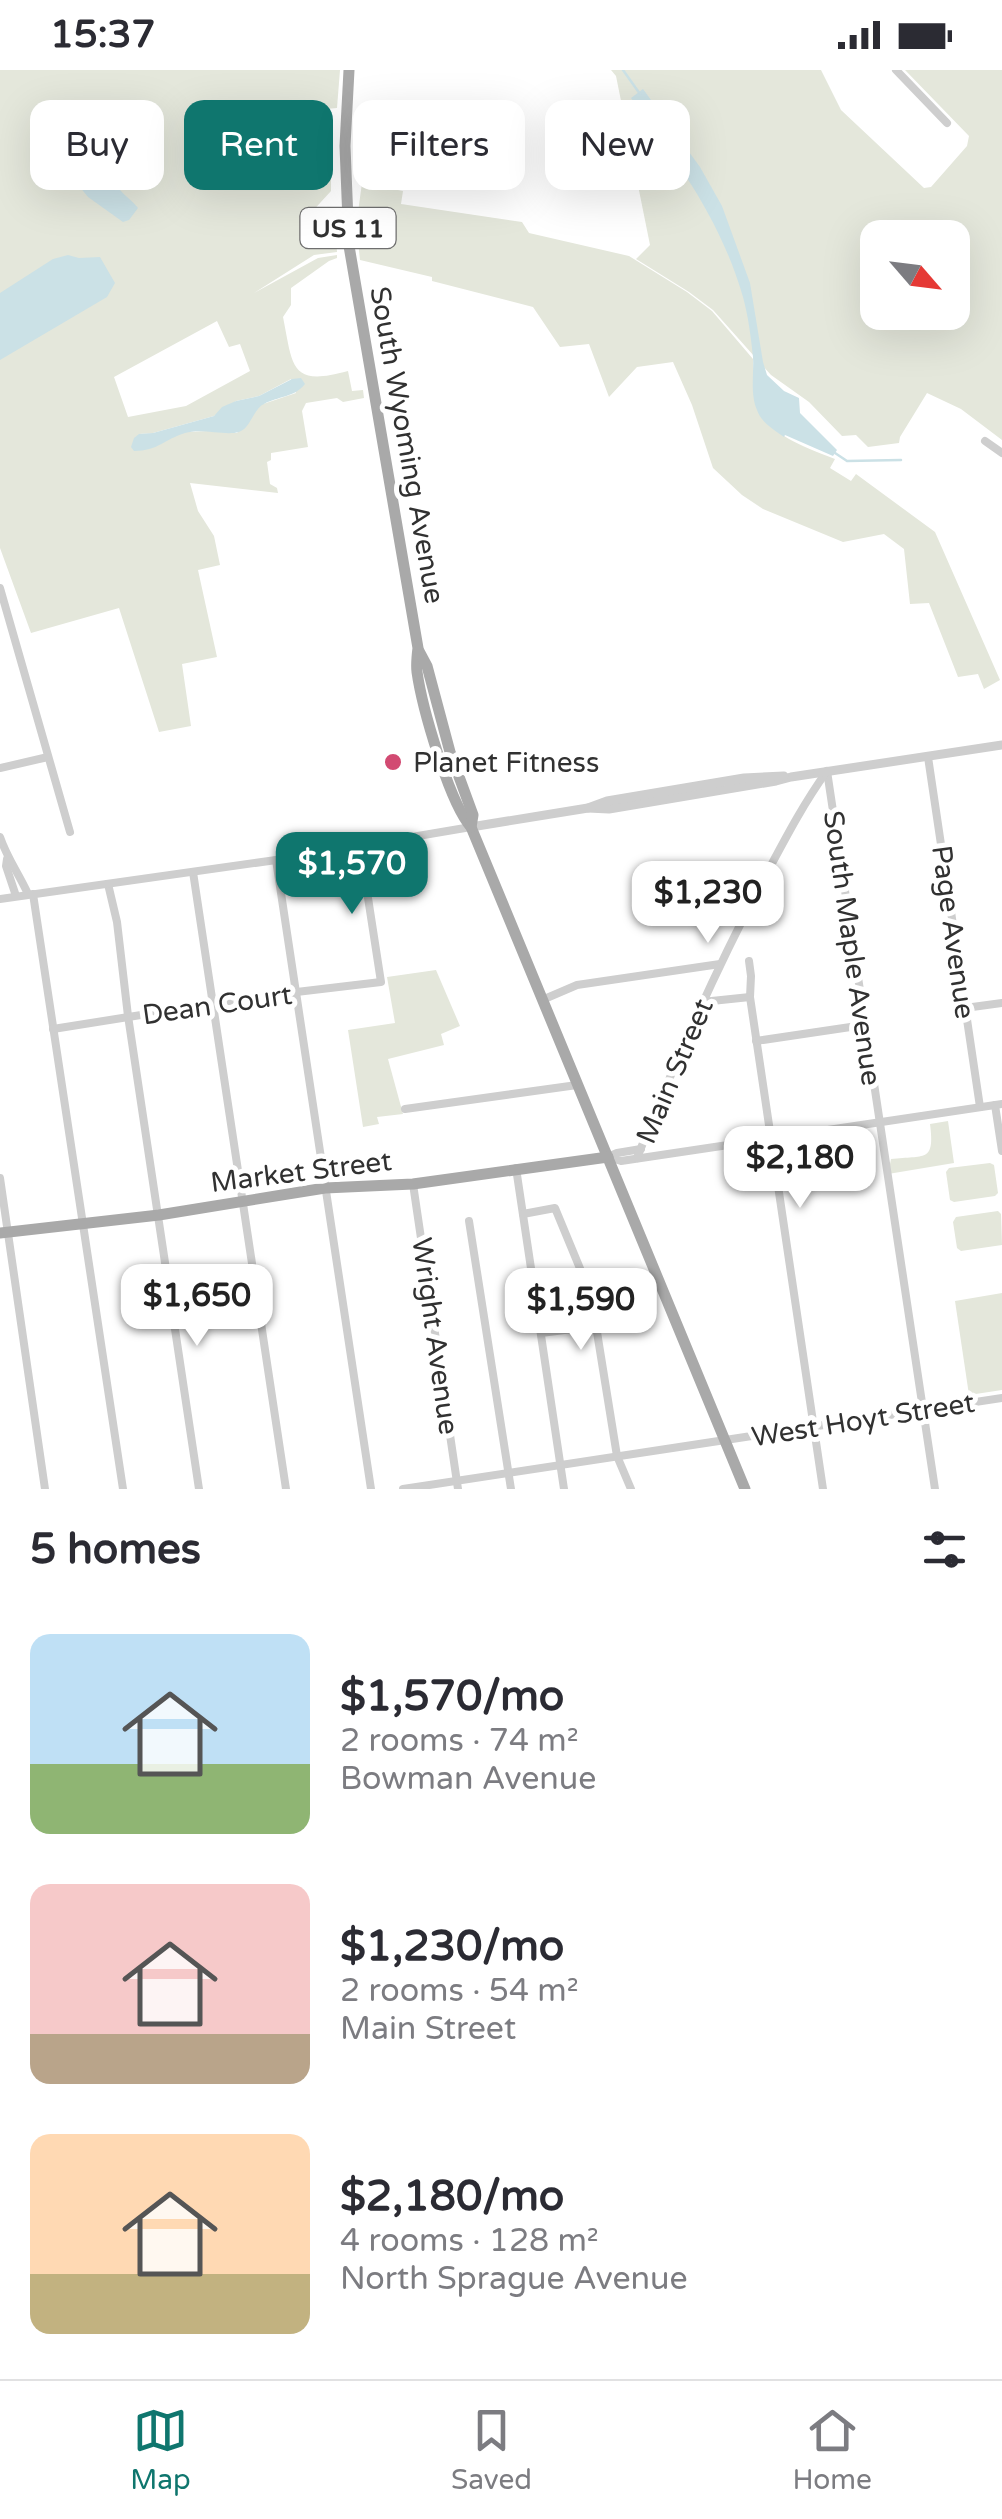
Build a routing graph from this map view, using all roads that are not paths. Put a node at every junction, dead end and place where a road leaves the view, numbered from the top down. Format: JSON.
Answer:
{"nodes":[{"id":1,"x":349,"y":70,"type":"edge"},
{"id":2,"x":896,"y":70,"type":"edge"},
{"id":3,"x":947,"y":123,"type":"dead end"},
{"id":4,"x":985,"y":441,"type":"dead end"},
{"id":5,"x":1002,"y":453,"type":"edge"},
{"id":6,"x":0,"y":588,"type":"edge"},
{"id":7,"x":1002,"y":745,"type":"edge"},
{"id":8,"x":48,"y":756,"type":"junction"},
{"id":9,"x":928,"y":756,"type":"junction"},
{"id":10,"x":0,"y":768,"type":"edge"},
{"id":11,"x":827,"y":772,"type":"junction"},
{"id":12,"x":471,"y":827,"type":"junction"},
{"id":13,"x":70,"y":832,"type":"dead end"},
{"id":14,"x":0,"y":837,"type":"edge"},
{"id":15,"x":360,"y":846,"type":"junction"},
{"id":16,"x":8,"y":859,"type":"junction"},
{"id":17,"x":276,"y":860,"type":"junction"},
{"id":18,"x":193,"y":872,"type":"junction"},
{"id":19,"x":108,"y":884,"type":"junction"},
{"id":20,"x":30,"y":894,"type":"junction"},
{"id":21,"x":16,"y":896,"type":"junction"},
{"id":22,"x":0,"y":899,"type":"edge"},
{"id":23,"x":748,"y":961,"type":"dead end"},
{"id":24,"x":720,"y":964,"type":"junction"},
{"id":25,"x":693,"y":968,"type":"junction"},
{"id":26,"x":709,"y":988,"type":"junction"},
{"id":27,"x":296,"y":992,"type":"junction"},
{"id":28,"x":750,"y":997,"type":"junction"},
{"id":29,"x":542,"y":1000,"type":"junction"},
{"id":30,"x":702,"y":1002,"type":"junction"},
{"id":31,"x":1002,"y":1003,"type":"edge"},
{"id":32,"x":212,"y":1005,"type":"junction"},
{"id":33,"x":965,"y":1008,"type":"junction"},
{"id":34,"x":128,"y":1016,"type":"junction"},
{"id":35,"x":864,"y":1026,"type":"junction"},
{"id":36,"x":53,"y":1029,"type":"junction"},
{"id":37,"x":756,"y":1041,"type":"junction"},
{"id":38,"x":578,"y":1085,"type":"junction"},
{"id":39,"x":998,"y":1104,"type":"edge"},
{"id":40,"x":980,"y":1107,"type":"junction"},
{"id":41,"x":405,"y":1109,"type":"dead end"},
{"id":42,"x":879,"y":1124,"type":"junction"},
{"id":43,"x":770,"y":1138,"type":"junction"},
{"id":44,"x":1002,"y":1150,"type":"edge"},
{"id":45,"x":639,"y":1154,"type":"junction"},
{"id":46,"x":608,"y":1156,"type":"junction"},
{"id":47,"x":516,"y":1168,"type":"junction"},
{"id":48,"x":0,"y":1178,"type":"edge"},
{"id":49,"x":413,"y":1184,"type":"junction"},
{"id":50,"x":324,"y":1188,"type":"junction"},
{"id":51,"x":243,"y":1201,"type":"junction"},
{"id":52,"x":158,"y":1214,"type":"junction"},
{"id":53,"x":523,"y":1214,"type":"junction"},
{"id":54,"x":468,"y":1221,"type":"dead end"},
{"id":55,"x":82,"y":1225,"type":"junction"},
{"id":56,"x":4,"y":1233,"type":"edge"},
{"id":57,"x":596,"y":1326,"type":"junction"},
{"id":58,"x":541,"y":1332,"type":"junction"},
{"id":59,"x":1002,"y":1398,"type":"edge"},
{"id":60,"x":924,"y":1410,"type":"junction"},
{"id":61,"x":814,"y":1428,"type":"junction"},
{"id":62,"x":725,"y":1441,"type":"junction"},
{"id":63,"x":617,"y":1456,"type":"junction"},
{"id":64,"x":561,"y":1466,"type":"junction"},
{"id":65,"x":509,"y":1474,"type":"junction"},
{"id":66,"x":458,"y":1485,"type":"edge"},
{"id":67,"x":46,"y":1489,"type":"edge"},
{"id":68,"x":123,"y":1489,"type":"edge"},
{"id":69,"x":199,"y":1489,"type":"edge"},
{"id":70,"x":286,"y":1489,"type":"edge"},
{"id":71,"x":371,"y":1489,"type":"edge"},
{"id":72,"x":402,"y":1489,"type":"edge"},
{"id":73,"x":511,"y":1489,"type":"edge"},
{"id":74,"x":564,"y":1489,"type":"edge"},
{"id":75,"x":631,"y":1489,"type":"edge"},
{"id":76,"x":745,"y":1489,"type":"edge"},
{"id":77,"x":823,"y":1489,"type":"edge"},
{"id":78,"x":935,"y":1489,"type":"edge"}],
"edges":[{"from":1,"to":12,"type":"main road","name":"South Wyoming Avenue","number":"US 11"},
{"from":2,"to":3,"type":"street"},
{"from":4,"to":5,"type":"street"},
{"from":6,"to":8,"type":"street"},
{"from":7,"to":9,"type":"street"},
{"from":8,"to":10,"type":"street"},
{"from":8,"to":13,"type":"street"},
{"from":9,"to":11,"type":"street"},
{"from":9,"to":33,"type":"street","name":"Page Avenue"},
{"from":11,"to":12,"type":"street"},
{"from":11,"to":24,"type":"street","name":"Main Street"},
{"from":11,"to":35,"type":"street","name":"South Maple Avenue"},
{"from":12,"to":15,"type":"street"},
{"from":12,"to":29,"type":"main road","name":"South Wyoming Avenue","number":"US 11"},
{"from":14,"to":16,"type":"street"},
{"from":15,"to":17,"type":"street"},
{"from":15,"to":27,"type":"street","name":"Dean Court"},
{"from":16,"to":20,"type":"street"},
{"from":16,"to":21,"type":"street"},
{"from":17,"to":18,"type":"street"},
{"from":17,"to":27,"type":"street"},
{"from":18,"to":19,"type":"street"},
{"from":18,"to":32,"type":"street"},
{"from":19,"to":20,"type":"street"},
{"from":19,"to":34,"type":"street"},
{"from":20,"to":21,"type":"street"},
{"from":20,"to":36,"type":"street"},
{"from":21,"to":22,"type":"street"},
{"from":23,"to":28,"type":"street"},
{"from":24,"to":25,"type":"street"},
{"from":24,"to":26,"type":"street","name":"Main Street"},
{"from":25,"to":26,"type":"street"},
{"from":25,"to":29,"type":"street"},
{"from":26,"to":30,"type":"street","name":"Main Street"},
{"from":27,"to":32,"type":"street","name":"Dean Court"},
{"from":27,"to":50,"type":"street"},
{"from":28,"to":30,"type":"street"},
{"from":28,"to":37,"type":"street"},
{"from":29,"to":38,"type":"main road","name":"South Wyoming Avenue","number":"US 11"},
{"from":30,"to":45,"type":"street","name":"Main Street"},
{"from":31,"to":33,"type":"street"},
{"from":32,"to":34,"type":"street","name":"Dean Court"},
{"from":32,"to":51,"type":"street"},
{"from":33,"to":40,"type":"street","name":"Page Avenue"},
{"from":34,"to":36,"type":"street","name":"Dean Court"},
{"from":34,"to":52,"type":"street"},
{"from":35,"to":37,"type":"street"},
{"from":35,"to":42,"type":"street","name":"South Maple Avenue"},
{"from":36,"to":55,"type":"street"},
{"from":37,"to":43,"type":"street"},
{"from":38,"to":41,"type":"street"},
{"from":38,"to":46,"type":"main road","name":"South Wyoming Avenue","number":"US 11"},
{"from":39,"to":40,"type":"street"},
{"from":39,"to":44,"type":"street"},
{"from":40,"to":42,"type":"street"},
{"from":42,"to":43,"type":"street"},
{"from":42,"to":60,"type":"street","name":"South Maple Avenue"},
{"from":43,"to":45,"type":"street"},
{"from":43,"to":61,"type":"street"},
{"from":45,"to":46,"type":"street","name":"Market Street"},
{"from":46,"to":47,"type":"main road","name":"Market Street"},
{"from":46,"to":62,"type":"main road","number":"US 11"},
{"from":47,"to":49,"type":"main road","name":"Market Street"},
{"from":47,"to":53,"type":"street"},
{"from":48,"to":56,"type":"street"},
{"from":49,"to":50,"type":"main road","name":"Market Street"},
{"from":49,"to":66,"type":"street","name":"Wright Avenue"},
{"from":50,"to":51,"type":"main road","name":"Market Street"},
{"from":50,"to":71,"type":"street"},
{"from":51,"to":52,"type":"main road","name":"Market Street"},
{"from":51,"to":70,"type":"street"},
{"from":52,"to":55,"type":"main road","name":"Market Street"},
{"from":52,"to":69,"type":"street"},
{"from":53,"to":57,"type":"street"},
{"from":53,"to":58,"type":"street"},
{"from":54,"to":65,"type":"street"},
{"from":55,"to":56,"type":"main road","name":"Market Street"},
{"from":55,"to":68,"type":"street"},
{"from":56,"to":67,"type":"street"},
{"from":57,"to":58,"type":"street"},
{"from":57,"to":63,"type":"street"},
{"from":58,"to":64,"type":"street"},
{"from":59,"to":60,"type":"street","name":"West Hoyt Street"},
{"from":60,"to":61,"type":"street","name":"West Hoyt Street"},
{"from":60,"to":78,"type":"street","name":"South Maple Avenue"},
{"from":61,"to":62,"type":"street","name":"West Hoyt Street"},
{"from":61,"to":77,"type":"street"},
{"from":62,"to":63,"type":"street","name":"West Hoyt Street"},
{"from":62,"to":76,"type":"main road","number":"US 11"},
{"from":63,"to":64,"type":"street","name":"West Hoyt Street"},
{"from":63,"to":75,"type":"street"},
{"from":64,"to":65,"type":"street","name":"West Hoyt Street"},
{"from":64,"to":74,"type":"street"},
{"from":65,"to":66,"type":"street","name":"West Hoyt Street"},
{"from":65,"to":73,"type":"street"},
{"from":66,"to":72,"type":"street","name":"West Hoyt Street"}]}
